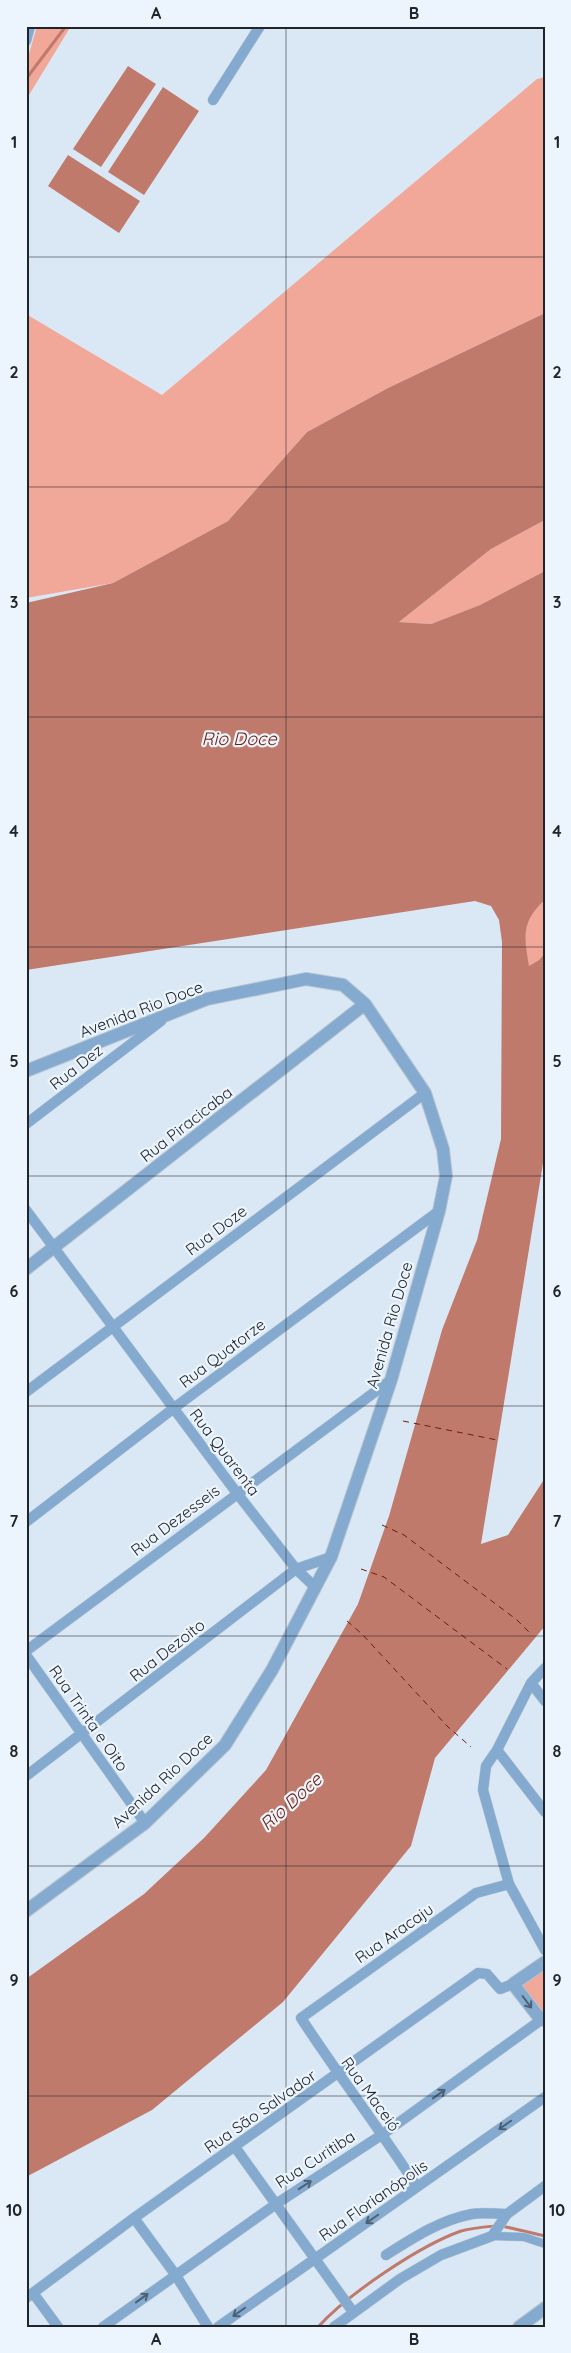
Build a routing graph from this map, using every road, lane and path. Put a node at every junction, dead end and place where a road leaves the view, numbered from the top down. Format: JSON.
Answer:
{"nodes":[{"id":1,"x":30,"y":26,"type":"edge"},
{"id":2,"x":260,"y":26,"type":"edge"},
{"id":3,"x":26,"y":41,"type":"edge"},
{"id":4,"x":213,"y":100,"type":"dead end"},
{"id":5,"x":365,"y":1004,"type":"junction"},
{"id":6,"x":167,"y":1015,"type":"junction"},
{"id":7,"x":26,"y":1071,"type":"edge"},
{"id":8,"x":425,"y":1093,"type":"junction"},
{"id":9,"x":26,"y":1124,"type":"edge"},
{"id":10,"x":26,"y":1210,"type":"edge"},
{"id":11,"x":439,"y":1211,"type":"junction"},
{"id":12,"x":54,"y":1248,"type":"junction"},
{"id":13,"x":26,"y":1269,"type":"edge"},
{"id":14,"x":112,"y":1327,"type":"junction"},
{"id":15,"x":391,"y":1380,"type":"junction"},
{"id":16,"x":26,"y":1392,"type":"edge"},
{"id":17,"x":174,"y":1408,"type":"junction"},
{"id":18,"x":236,"y":1492,"type":"junction"},
{"id":19,"x":26,"y":1522,"type":"edge"},
{"id":20,"x":331,"y":1557,"type":"junction"},
{"id":21,"x":296,"y":1568,"type":"junction"},
{"id":22,"x":315,"y":1588,"type":"junction"},
{"id":23,"x":26,"y":1651,"type":"edge"},
{"id":24,"x":26,"y":1655,"type":"edge"},
{"id":25,"x":545,"y":1668,"type":"edge"},
{"id":26,"x":531,"y":1683,"type":"junction"},
{"id":27,"x":545,"y":1701,"type":"edge"},
{"id":28,"x":83,"y":1733,"type":"junction"},
{"id":29,"x":497,"y":1750,"type":"junction"},
{"id":30,"x":26,"y":1776,"type":"edge"},
{"id":31,"x":545,"y":1812,"type":"edge"},
{"id":32,"x":145,"y":1823,"type":"junction"},
{"id":33,"x":509,"y":1884,"type":"junction"},
{"id":34,"x":26,"y":1911,"type":"edge"},
{"id":35,"x":545,"y":1950,"type":"edge"},
{"id":36,"x":545,"y":1962,"type":"edge"},
{"id":37,"x":513,"y":1984,"type":"junction"},
{"id":38,"x":301,"y":2018,"type":"joint"},
{"id":39,"x":543,"y":2018,"type":"edge"},
{"id":40,"x":338,"y":2075,"type":"junction"},
{"id":41,"x":545,"y":2097,"type":"edge"},
{"id":42,"x":383,"y":2134,"type":"junction"},
{"id":43,"x":235,"y":2147,"type":"junction"},
{"id":44,"x":545,"y":2186,"type":"edge"},
{"id":45,"x":417,"y":2187,"type":"junction"},
{"id":46,"x":276,"y":2204,"type":"junction"},
{"id":47,"x":507,"y":2214,"type":"junction"},
{"id":48,"x":134,"y":2218,"type":"junction"},
{"id":49,"x":492,"y":2236,"type":"junction"},
{"id":50,"x":545,"y":2244,"type":"edge"},
{"id":51,"x":386,"y":2255,"type":"dead end"},
{"id":52,"x":314,"y":2260,"type":"junction"},
{"id":53,"x":175,"y":2274,"type":"junction"},
{"id":54,"x":30,"y":2295,"type":"edge"},
{"id":55,"x":545,"y":2308,"type":"edge"},
{"id":56,"x":353,"y":2312,"type":"junction"},
{"id":57,"x":58,"y":2327,"type":"edge"},
{"id":58,"x":103,"y":2327,"type":"edge"},
{"id":59,"x":208,"y":2327,"type":"edge"},
{"id":60,"x":218,"y":2327,"type":"edge"},
{"id":61,"x":334,"y":2327,"type":"edge"},
{"id":62,"x":519,"y":2327,"type":"edge"}],
"edges":[{"from":1,"to":3,"type":"street"},
{"from":2,"to":4,"type":"street"},
{"from":5,"to":6,"type":"street","name":"Avenida Rio Doce"},
{"from":5,"to":8,"type":"street","name":"Avenida Rio Doce"},
{"from":5,"to":12,"type":"street","name":"Rua Piracicaba"},
{"from":6,"to":7,"type":"street","name":"Avenida Rio Doce"},
{"from":6,"to":9,"type":"street","name":"Rua Dez"},
{"from":8,"to":11,"type":"street","name":"Avenida Rio Doce"},
{"from":8,"to":14,"type":"street","name":"Rua Doze"},
{"from":10,"to":12,"type":"street","name":"Rua Quarenta"},
{"from":11,"to":15,"type":"street","name":"Avenida Rio Doce"},
{"from":11,"to":17,"type":"street","name":"Rua Quatorze"},
{"from":12,"to":13,"type":"street","name":"Rua Piracicaba"},
{"from":12,"to":14,"type":"street","name":"Rua Quarenta"},
{"from":14,"to":16,"type":"street","name":"Rua Doze"},
{"from":14,"to":17,"type":"street","name":"Rua Quarenta"},
{"from":15,"to":18,"type":"street","name":"Rua Dezesseis"},
{"from":15,"to":20,"type":"street","name":"Avenida Rio Doce"},
{"from":17,"to":18,"type":"street","name":"Rua Quarenta"},
{"from":17,"to":19,"type":"street","name":"Rua Quatorze"},
{"from":18,"to":21,"type":"street","name":"Rua Quarenta"},
{"from":18,"to":23,"type":"street","name":"Rua Dezesseis"},
{"from":20,"to":21,"type":"street","name":"Rua Dezoito"},
{"from":20,"to":22,"type":"street","name":"Avenida Rio Doce"},
{"from":21,"to":22,"type":"street","name":"Rua Quarenta"},
{"from":21,"to":28,"type":"street","name":"Rua Dezoito"},
{"from":22,"to":32,"type":"street","name":"Avenida Rio Doce"},
{"from":24,"to":28,"type":"street","name":"Rua Trinta e Oito"},
{"from":25,"to":26,"type":"street"},
{"from":26,"to":27,"type":"street"},
{"from":26,"to":29,"type":"street"},
{"from":28,"to":30,"type":"street","name":"Rua Dezoito"},
{"from":28,"to":32,"type":"street","name":"Rua Trinta e Oito"},
{"from":29,"to":31,"type":"street"},
{"from":29,"to":33,"type":"street"},
{"from":32,"to":34,"type":"street","name":"Avenida Rio Doce"},
{"from":33,"to":35,"type":"street"},
{"from":33,"to":38,"type":"street","name":"Rua Aracaju"},
{"from":36,"to":37,"type":"street"},
{"from":37,"to":39,"type":"street","one_way":true},
{"from":37,"to":40,"type":"street","name":"Rua São Salvador"},
{"from":38,"to":40,"type":"street","name":"Rua Maceió"},
{"from":42,"to":39,"type":"street","name":"Rua Curitiba","one_way":true},
{"from":40,"to":42,"type":"street","name":"Rua Maceió"},
{"from":40,"to":43,"type":"street","name":"Rua São Salvador"},
{"from":41,"to":45,"type":"street","name":"Rua Florianópolis","one_way":true},
{"from":42,"to":45,"type":"street","name":"Rua Maceió"},
{"from":46,"to":42,"type":"street","name":"Rua Curitiba","one_way":true},
{"from":43,"to":46,"type":"street"},
{"from":43,"to":48,"type":"street","name":"Rua São Salvador"},
{"from":44,"to":47,"type":"street"},
{"from":45,"to":52,"type":"street","name":"Rua Florianópolis","one_way":true},
{"from":46,"to":52,"type":"street"},
{"from":46,"to":53,"type":"street","name":"Rua Curitiba"},
{"from":47,"to":49,"type":"street"},
{"from":47,"to":51,"type":"street"},
{"from":48,"to":53,"type":"street"},
{"from":48,"to":54,"type":"street","name":"Rua São Salvador"},
{"from":49,"to":50,"type":"street"},
{"from":49,"to":56,"type":"street"},
{"from":52,"to":56,"type":"street"},
{"from":52,"to":60,"type":"street","name":"Rua Florianópolis","one_way":true},
{"from":58,"to":53,"type":"street","name":"Rua Curitiba","one_way":true},
{"from":53,"to":59,"type":"street"},
{"from":54,"to":57,"type":"street"},
{"from":55,"to":62,"type":"street"},
{"from":56,"to":61,"type":"street"}]}
